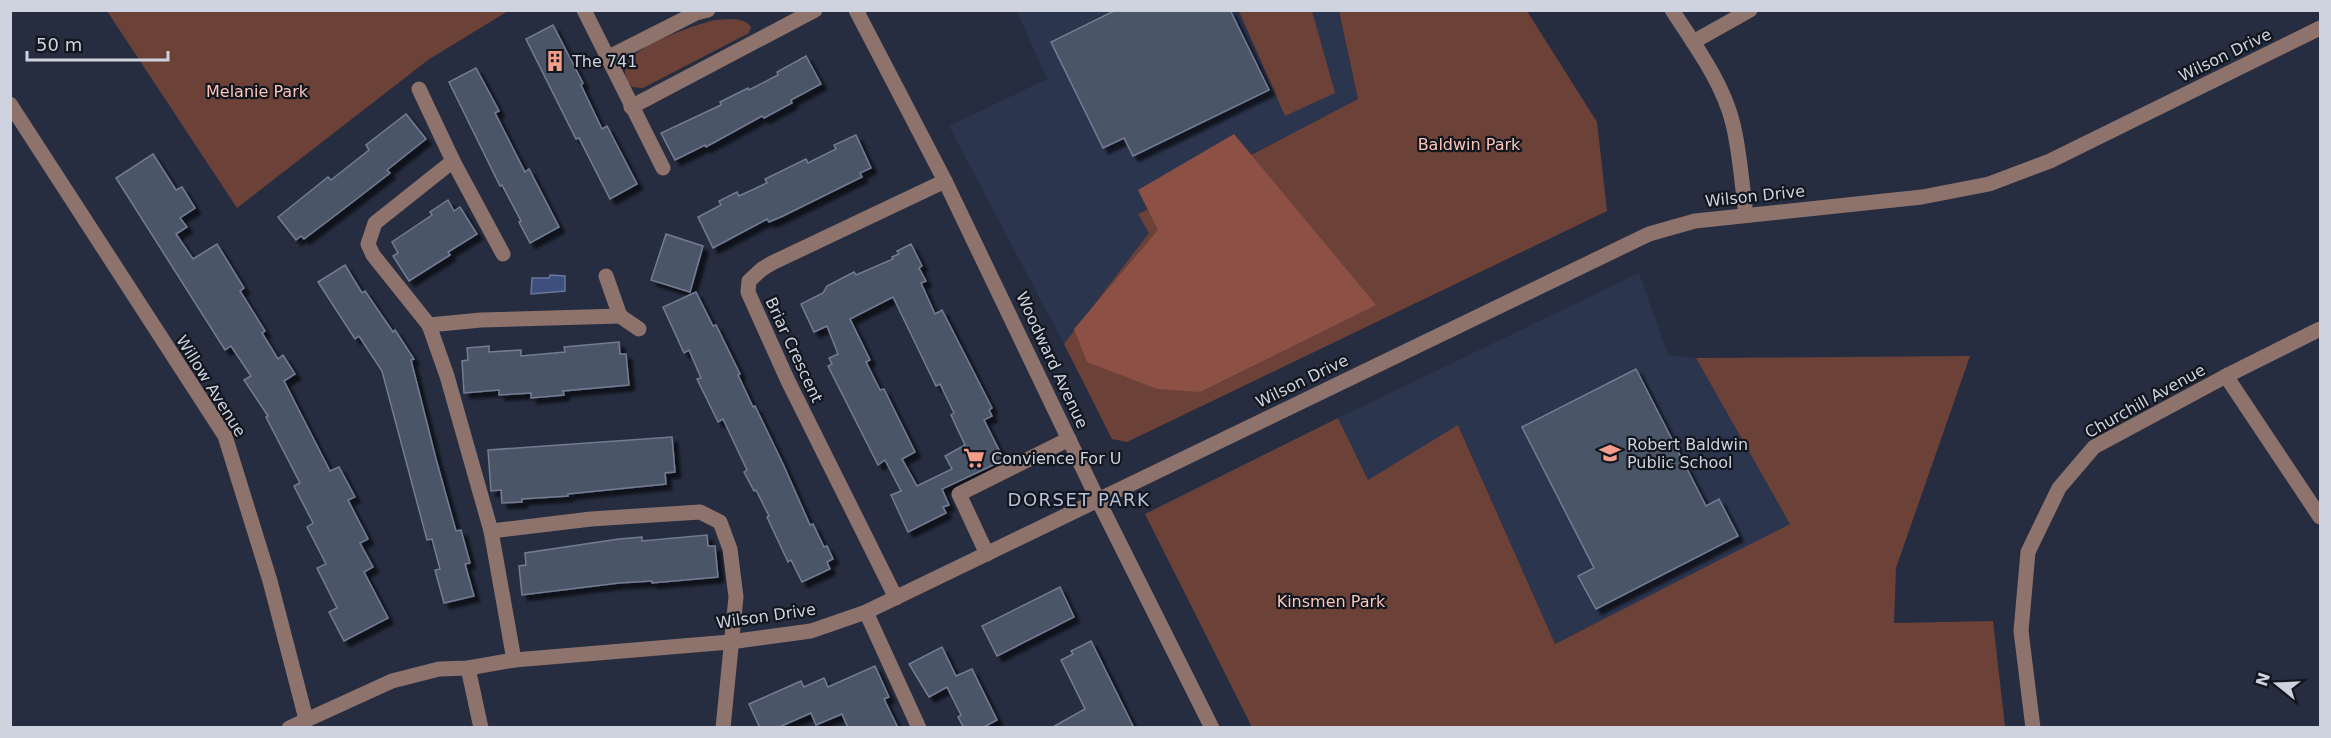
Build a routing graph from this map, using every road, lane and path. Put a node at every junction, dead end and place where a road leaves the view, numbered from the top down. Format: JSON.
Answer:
{"nodes":[{"id":1,"x":584,"y":10,"type":"edge"},
{"id":2,"x":708,"y":10,"type":"edge"},
{"id":3,"x":856,"y":10,"type":"edge"},
{"id":4,"x":1671,"y":10,"type":"edge"},
{"id":5,"x":1749,"y":10,"type":"edge"},
{"id":6,"x":804,"y":12,"type":"edge"},
{"id":7,"x":2320,"y":28,"type":"edge"},
{"id":8,"x":1693,"y":42,"type":"junction"},
{"id":9,"x":607,"y":58,"type":"junction"},
{"id":10,"x":419,"y":89,"type":"dead end"},
{"id":11,"x":10,"y":104,"type":"edge"},
{"id":12,"x":631,"y":107,"type":"junction"},
{"id":13,"x":453,"y":161,"type":"junction"},
{"id":14,"x":663,"y":168,"type":"dead end"},
{"id":15,"x":945,"y":181,"type":"junction"},
{"id":16,"x":1746,"y":215,"type":"junction"},
{"id":17,"x":503,"y":254,"type":"dead end"},
{"id":18,"x":606,"y":276,"type":"dead end"},
{"id":19,"x":620,"y":316,"type":"junction"},
{"id":20,"x":429,"y":325,"type":"junction"},
{"id":21,"x":639,"y":329,"type":"dead end"},
{"id":22,"x":2320,"y":329,"type":"edge"},
{"id":23,"x":2226,"y":376,"type":"junction"},
{"id":24,"x":1069,"y":439,"type":"junction"},
{"id":25,"x":1098,"y":500,"type":"junction"},
{"id":26,"x":2320,"y":517,"type":"edge"},
{"id":27,"x":491,"y":531,"type":"junction"},
{"id":28,"x":987,"y":554,"type":"junction"},
{"id":29,"x":896,"y":598,"type":"junction"},
{"id":30,"x":866,"y":612,"type":"junction"},
{"id":31,"x":730,"y":642,"type":"junction"},
{"id":32,"x":514,"y":660,"type":"junction"},
{"id":33,"x":468,"y":668,"type":"junction"},
{"id":34,"x":306,"y":719,"type":"junction"},
{"id":35,"x":289,"y":728,"type":"edge"},
{"id":36,"x":481,"y":728,"type":"edge"},
{"id":37,"x":723,"y":728,"type":"edge"},
{"id":38,"x":919,"y":728,"type":"edge"},
{"id":39,"x":1212,"y":728,"type":"edge"},
{"id":40,"x":2033,"y":728,"type":"edge"}],
"edges":[{"from":1,"to":9,"type":"street"},
{"from":2,"to":9,"type":"street"},
{"from":3,"to":15,"type":"street","name":"Woodward Avenue"},
{"from":4,"to":8,"type":"street"},
{"from":5,"to":8,"type":"street"},
{"from":6,"to":12,"type":"street"},
{"from":7,"to":16,"type":"street","name":"Wilson Drive"},
{"from":8,"to":16,"type":"street"},
{"from":9,"to":12,"type":"street"},
{"from":10,"to":13,"type":"street"},
{"from":11,"to":34,"type":"street","name":"Willow Avenue"},
{"from":12,"to":14,"type":"street"},
{"from":13,"to":17,"type":"street"},
{"from":13,"to":20,"type":"street"},
{"from":15,"to":24,"type":"street","name":"Woodward Avenue"},
{"from":15,"to":29,"type":"street","name":"Briar Crescent"},
{"from":16,"to":25,"type":"street","name":"Wilson Drive"},
{"from":18,"to":19,"type":"street"},
{"from":19,"to":20,"type":"street"},
{"from":19,"to":21,"type":"street"},
{"from":20,"to":27,"type":"street"},
{"from":22,"to":23,"type":"street","name":"Churchill Avenue"},
{"from":23,"to":26,"type":"street"},
{"from":23,"to":40,"type":"street","name":"Churchill Avenue"},
{"from":24,"to":25,"type":"street","name":"Woodward Avenue"},
{"from":24,"to":28,"type":"street"},
{"from":25,"to":28,"type":"street","name":"Wilson Drive"},
{"from":25,"to":39,"type":"street","name":"Woodward Avenue"},
{"from":27,"to":31,"type":"street"},
{"from":27,"to":32,"type":"street"},
{"from":28,"to":29,"type":"street","name":"Wilson Drive"},
{"from":29,"to":30,"type":"street","name":"Wilson Drive"},
{"from":30,"to":31,"type":"street","name":"Wilson Drive"},
{"from":30,"to":38,"type":"street"},
{"from":31,"to":32,"type":"street","name":"Wilson Drive"},
{"from":31,"to":37,"type":"street"},
{"from":32,"to":33,"type":"street","name":"Wilson Drive"},
{"from":33,"to":34,"type":"street","name":"Wilson Drive"},
{"from":33,"to":36,"type":"street"},
{"from":34,"to":35,"type":"street","name":"Wilson Drive"}]}
